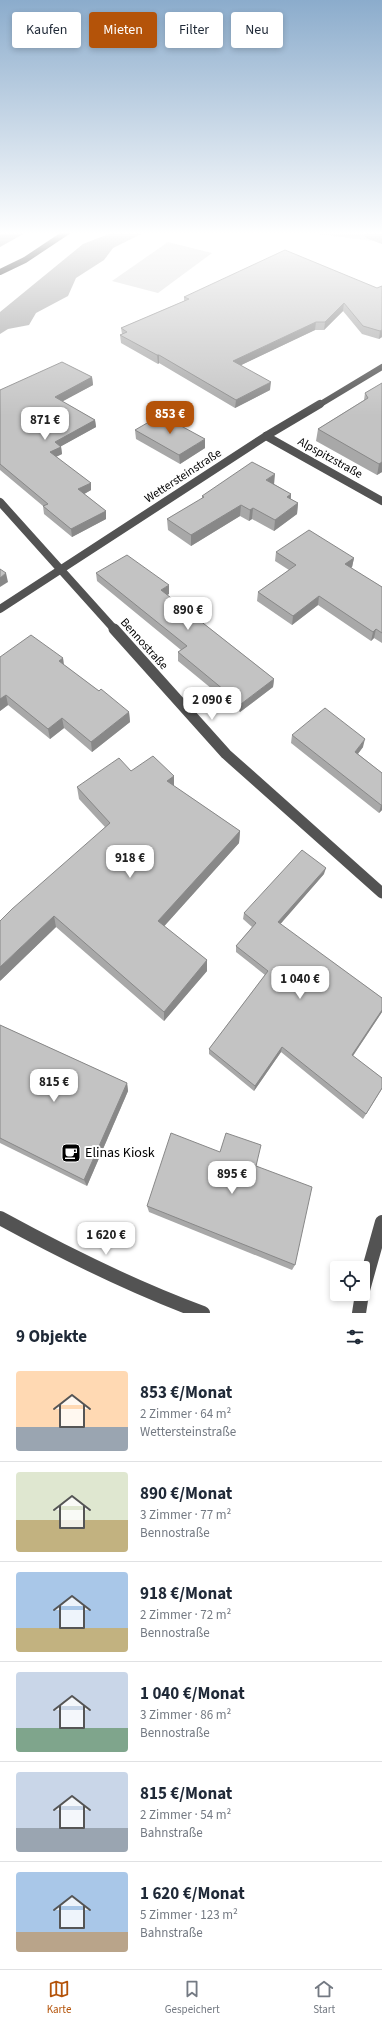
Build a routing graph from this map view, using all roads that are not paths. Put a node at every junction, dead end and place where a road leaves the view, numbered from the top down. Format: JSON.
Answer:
{"nodes":[{"id":1,"x":382,"y":367,"type":"edge"},
{"id":2,"x":266,"y":436,"type":"junction"},
{"id":3,"x":382,"y":501,"type":"edge"},
{"id":4,"x":0,"y":502,"type":"edge"},
{"id":5,"x":59,"y":569,"type":"junction"},
{"id":6,"x":0,"y":609,"type":"edge"},
{"id":7,"x":382,"y":893,"type":"edge"},
{"id":8,"x":0,"y":1218,"type":"edge"},
{"id":9,"x":382,"y":1222,"type":"edge"},
{"id":10,"x":370,"y":1265,"type":"edge"},
{"id":11,"x":361,"y":1301,"type":"edge"},
{"id":12,"x":203,"y":1313,"type":"edge"},
{"id":13,"x":359,"y":1313,"type":"edge"}],
"edges":[{"from":1,"to":2,"type":"street","name":"Wettersteinstraße"},
{"from":2,"to":3,"type":"street","name":"Alpspitzstraße"},
{"from":2,"to":5,"type":"street","name":"Wettersteinstraße"},
{"from":4,"to":5,"type":"street","name":"Bennostraße"},
{"from":5,"to":6,"type":"street","name":"Wettersteinstraße"},
{"from":5,"to":7,"type":"street","name":"Bennostraße"},
{"from":8,"to":12,"type":"street"},
{"from":9,"to":10,"type":"street"},
{"from":11,"to":13,"type":"street"}]}
